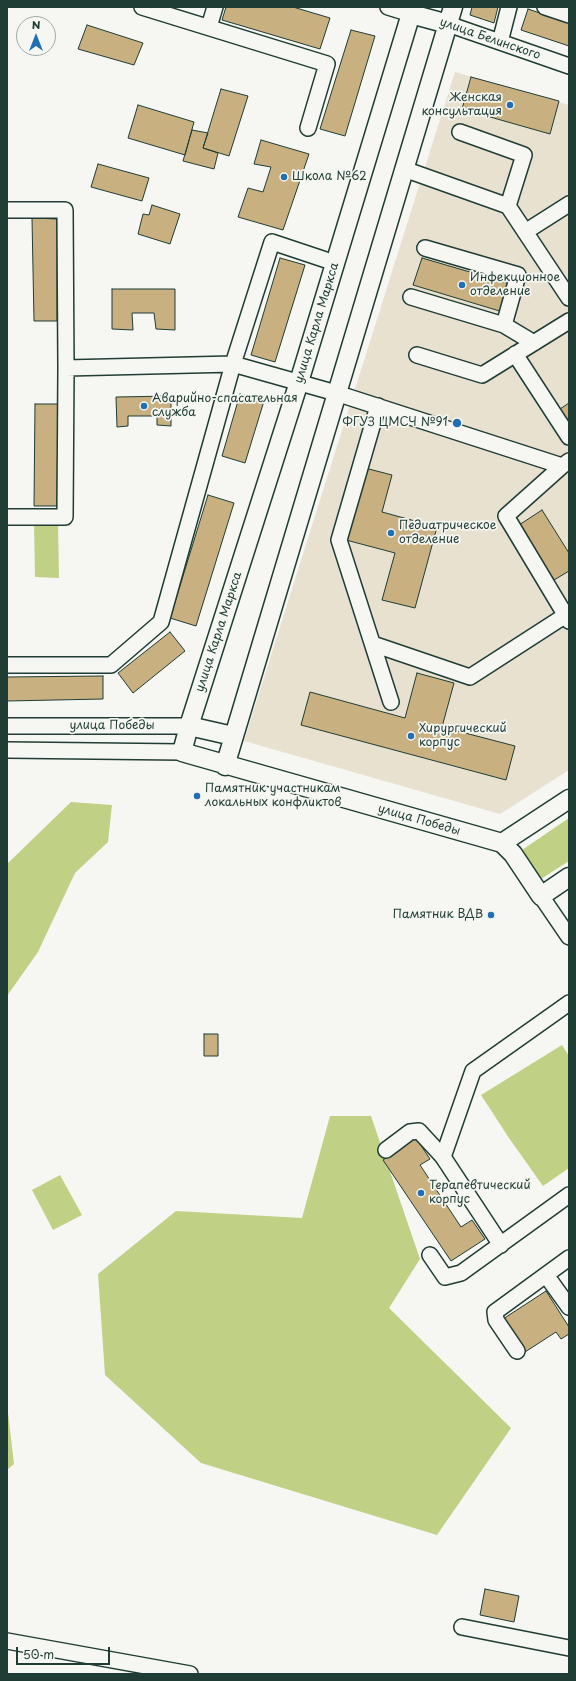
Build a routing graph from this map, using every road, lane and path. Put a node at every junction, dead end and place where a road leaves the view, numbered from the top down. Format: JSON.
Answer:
{"nodes":[{"id":1,"x":142,"y":7,"type":"edge"},
{"id":2,"x":215,"y":7,"type":"edge"},
{"id":3,"x":388,"y":7,"type":"edge"},
{"id":4,"x":509,"y":7,"type":"edge"},
{"id":5,"x":545,"y":7,"type":"edge"},
{"id":6,"x":412,"y":10,"type":"edge"},
{"id":7,"x":450,"y":15,"type":"edge"},
{"id":8,"x":569,"y":15,"type":"edge"},
{"id":9,"x":209,"y":27,"type":"junction"},
{"id":10,"x":500,"y":42,"type":"junction"},
{"id":11,"x":569,"y":66,"type":"edge"},
{"id":12,"x":308,"y":128,"type":"dead end"},
{"id":13,"x":460,"y":132,"type":"dead end"},
{"id":14,"x":404,"y":169,"type":"junction"},
{"id":15,"x":569,"y":204,"type":"edge"},
{"id":16,"x":508,"y":206,"type":"junction"},
{"id":17,"x":7,"y":210,"type":"edge"},
{"id":18,"x":525,"y":232,"type":"junction"},
{"id":19,"x":425,"y":248,"type":"dead end"},
{"id":20,"x":335,"y":263,"type":"junction"},
{"id":21,"x":412,"y":297,"type":"dead end"},
{"id":22,"x":569,"y":298,"type":"edge"},
{"id":23,"x":569,"y":321,"type":"edge"},
{"id":24,"x":504,"y":325,"type":"junction"},
{"id":25,"x":534,"y":343,"type":"junction"},
{"id":26,"x":515,"y":354,"type":"junction"},
{"id":27,"x":417,"y":355,"type":"dead end"},
{"id":28,"x":233,"y":364,"type":"junction"},
{"id":29,"x":66,"y":368,"type":"junction"},
{"id":30,"x":299,"y":382,"type":"junction"},
{"id":31,"x":336,"y":393,"type":"junction"},
{"id":32,"x":378,"y":406,"type":"junction"},
{"id":33,"x":569,"y":437,"type":"edge"},
{"id":34,"x":566,"y":464,"type":"edge"},
{"id":35,"x":7,"y":516,"type":"edge"},
{"id":36,"x":567,"y":618,"type":"edge"},
{"id":37,"x":372,"y":644,"type":"junction"},
{"id":38,"x":7,"y":665,"type":"edge"},
{"id":39,"x":391,"y":702,"type":"dead end"},
{"id":40,"x":7,"y":726,"type":"edge"},
{"id":41,"x":189,"y":726,"type":"junction"},
{"id":42,"x":233,"y":736,"type":"junction"},
{"id":43,"x":7,"y":750,"type":"edge"},
{"id":44,"x":182,"y":752,"type":"junction"},
{"id":45,"x":225,"y":766,"type":"junction"},
{"id":46,"x":569,"y":799,"type":"edge"},
{"id":47,"x":502,"y":843,"type":"junction"},
{"id":48,"x":569,"y":876,"type":"edge"},
{"id":49,"x":541,"y":896,"type":"junction"},
{"id":50,"x":569,"y":937,"type":"edge"},
{"id":51,"x":569,"y":1003,"type":"edge"},
{"id":52,"x":386,"y":1150,"type":"dead end"},
{"id":53,"x":443,"y":1157,"type":"junction"},
{"id":54,"x":567,"y":1201,"type":"edge"},
{"id":55,"x":501,"y":1244,"type":"junction"},
{"id":56,"x":430,"y":1256,"type":"dead end"},
{"id":57,"x":569,"y":1258,"type":"edge"},
{"id":58,"x":546,"y":1275,"type":"junction"},
{"id":59,"x":569,"y":1307,"type":"edge"},
{"id":60,"x":517,"y":1351,"type":"dead end"},
{"id":61,"x":462,"y":1627,"type":"dead end"},
{"id":62,"x":7,"y":1641,"type":"edge"},
{"id":63,"x":569,"y":1648,"type":"edge"},
{"id":64,"x":190,"y":1674,"type":"edge"}],
"edges":[{"from":1,"to":9,"type":"street"},
{"from":2,"to":9,"type":"street"},
{"from":3,"to":6,"type":"street","name":"улица Белинского"},
{"from":4,"to":10,"type":"street"},
{"from":5,"to":8,"type":"street"},
{"from":6,"to":7,"type":"main road","name":"улица Белинского"},
{"from":6,"to":20,"type":"main road","name":"улица Карла Маркса"},
{"from":7,"to":10,"type":"street","name":"улица Белинского"},
{"from":7,"to":14,"type":"main road"},
{"from":9,"to":12,"type":"street"},
{"from":10,"to":11,"type":"street","name":"улица Белинского"},
{"from":13,"to":16,"type":"street"},
{"from":14,"to":16,"type":"street"},
{"from":14,"to":31,"type":"main road"},
{"from":15,"to":18,"type":"street"},
{"from":16,"to":18,"type":"street"},
{"from":17,"to":29,"type":"street"},
{"from":18,"to":22,"type":"street"},
{"from":19,"to":24,"type":"street"},
{"from":20,"to":28,"type":"street"},
{"from":20,"to":30,"type":"main road","name":"улица Карла Маркса"},
{"from":21,"to":24,"type":"street"},
{"from":23,"to":25,"type":"street"},
{"from":24,"to":25,"type":"street"},
{"from":25,"to":26,"type":"street"},
{"from":26,"to":27,"type":"street"},
{"from":26,"to":33,"type":"street"},
{"from":28,"to":29,"type":"street"},
{"from":28,"to":30,"type":"street"},
{"from":28,"to":38,"type":"street"},
{"from":29,"to":35,"type":"street"},
{"from":30,"to":31,"type":"street"},
{"from":30,"to":41,"type":"main road","name":"улица Карла Маркса"},
{"from":31,"to":32,"type":"street"},
{"from":31,"to":42,"type":"main road"},
{"from":32,"to":34,"type":"street"},
{"from":32,"to":37,"type":"street"},
{"from":34,"to":36,"type":"street"},
{"from":36,"to":37,"type":"street"},
{"from":37,"to":39,"type":"street"},
{"from":40,"to":41,"type":"street","name":"улица Победы"},
{"from":41,"to":42,"type":"main road","name":"улица Победы"},
{"from":41,"to":44,"type":"main road","name":"улица Карла Маркса"},
{"from":42,"to":45,"type":"main road"},
{"from":43,"to":44,"type":"street","name":"улица Победы"},
{"from":44,"to":45,"type":"main road","name":"улица Победы"},
{"from":45,"to":47,"type":"main road","name":"улица Победы"},
{"from":46,"to":47,"type":"main road"},
{"from":47,"to":49,"type":"main road"},
{"from":48,"to":49,"type":"main road"},
{"from":49,"to":50,"type":"street"},
{"from":51,"to":53,"type":"street"},
{"from":52,"to":53,"type":"street"},
{"from":53,"to":55,"type":"street"},
{"from":54,"to":55,"type":"street"},
{"from":55,"to":56,"type":"street"},
{"from":57,"to":58,"type":"street"},
{"from":58,"to":59,"type":"street"},
{"from":58,"to":60,"type":"street"},
{"from":61,"to":63,"type":"street"},
{"from":62,"to":64,"type":"street"}]}
